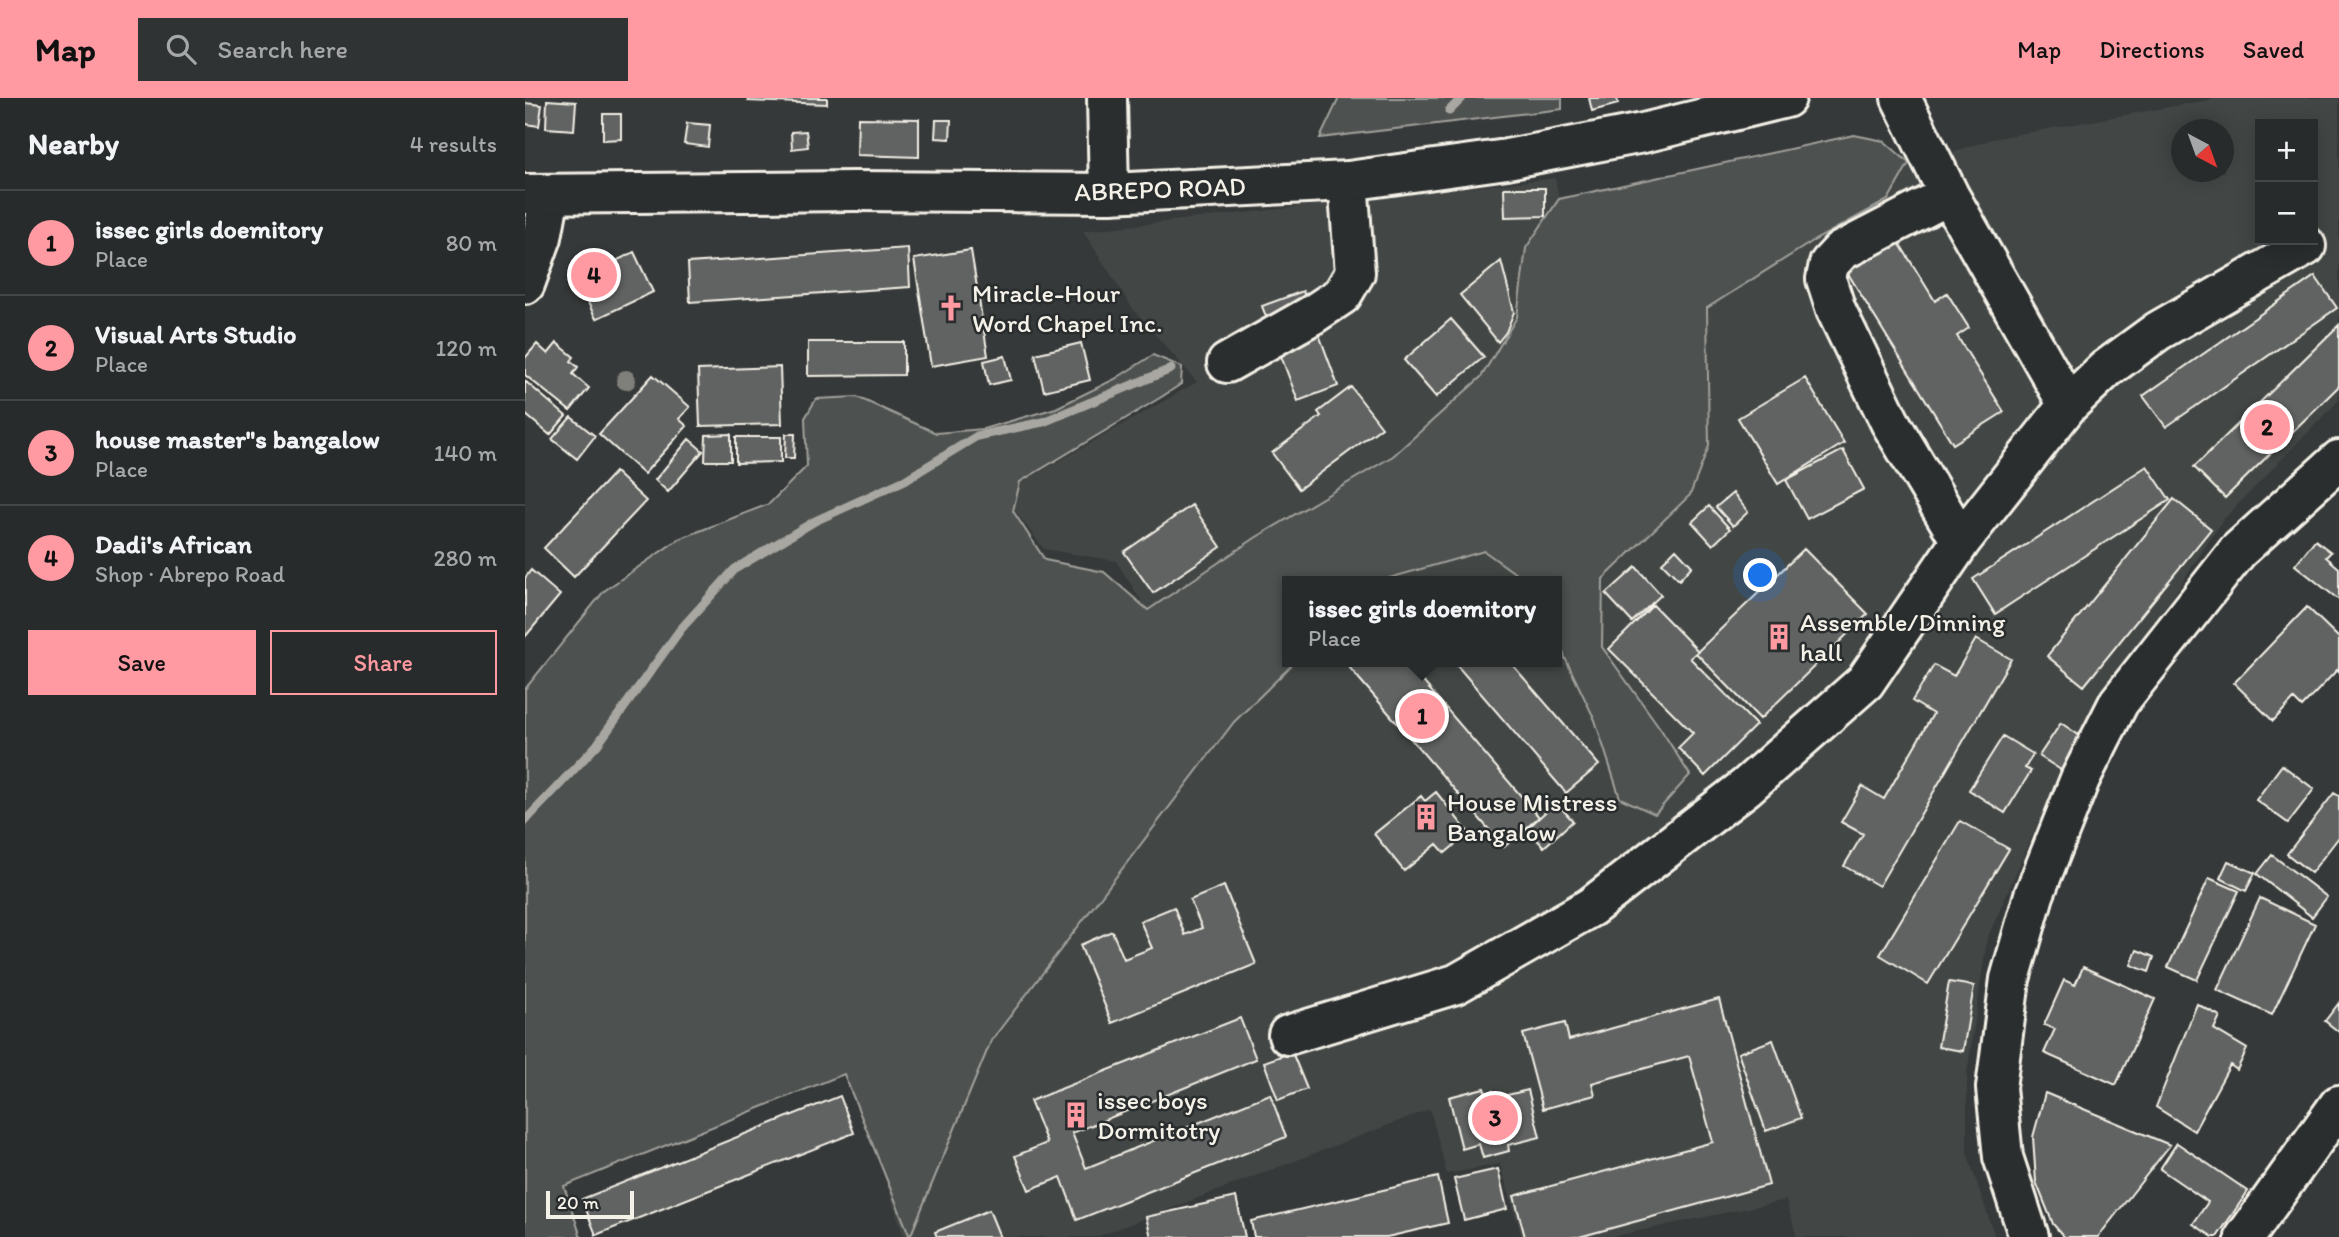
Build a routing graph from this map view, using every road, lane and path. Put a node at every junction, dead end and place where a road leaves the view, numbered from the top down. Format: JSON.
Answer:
{"nodes":[{"id":1,"x":1107,"y":98,"type":"edge"},
{"id":2,"x":1786,"y":98,"type":"edge"},
{"id":3,"x":1901,"y":98,"type":"edge"},
{"id":4,"x":1348,"y":181,"type":"junction"},
{"id":5,"x":1109,"y":193,"type":"junction"},
{"id":6,"x":538,"y":194,"type":"edge"},
{"id":7,"x":1949,"y":195,"type":"junction"},
{"id":8,"x":2305,"y":246,"type":"dead end"},
{"id":9,"x":525,"y":284,"type":"edge"},
{"id":10,"x":1227,"y":363,"type":"dead end"},
{"id":11,"x":2068,"y":405,"type":"junction"},
{"id":12,"x":2339,"y":460,"type":"edge"},
{"id":13,"x":1961,"y":541,"type":"junction"},
{"id":14,"x":1288,"y":1035,"type":"dead end"},
{"id":15,"x":2339,"y":1105,"type":"edge"},
{"id":16,"x":2029,"y":1237,"type":"edge"},
{"id":17,"x":2245,"y":1237,"type":"edge"}],
"edges":[{"from":1,"to":5,"type":"street"},
{"from":2,"to":4,"type":"street","name":"ABREPO ROAD"},
{"from":3,"to":7,"type":"street"},
{"from":4,"to":5,"type":"street","name":"ABREPO ROAD"},
{"from":4,"to":10,"type":"street"},
{"from":5,"to":6,"type":"street","name":"ABREPO ROAD"},
{"from":6,"to":9,"type":"street"},
{"from":7,"to":11,"type":"street"},
{"from":7,"to":13,"type":"street"},
{"from":8,"to":11,"type":"street"},
{"from":11,"to":13,"type":"street"},
{"from":12,"to":16,"type":"street"},
{"from":13,"to":14,"type":"street"},
{"from":15,"to":17,"type":"street"}]}
